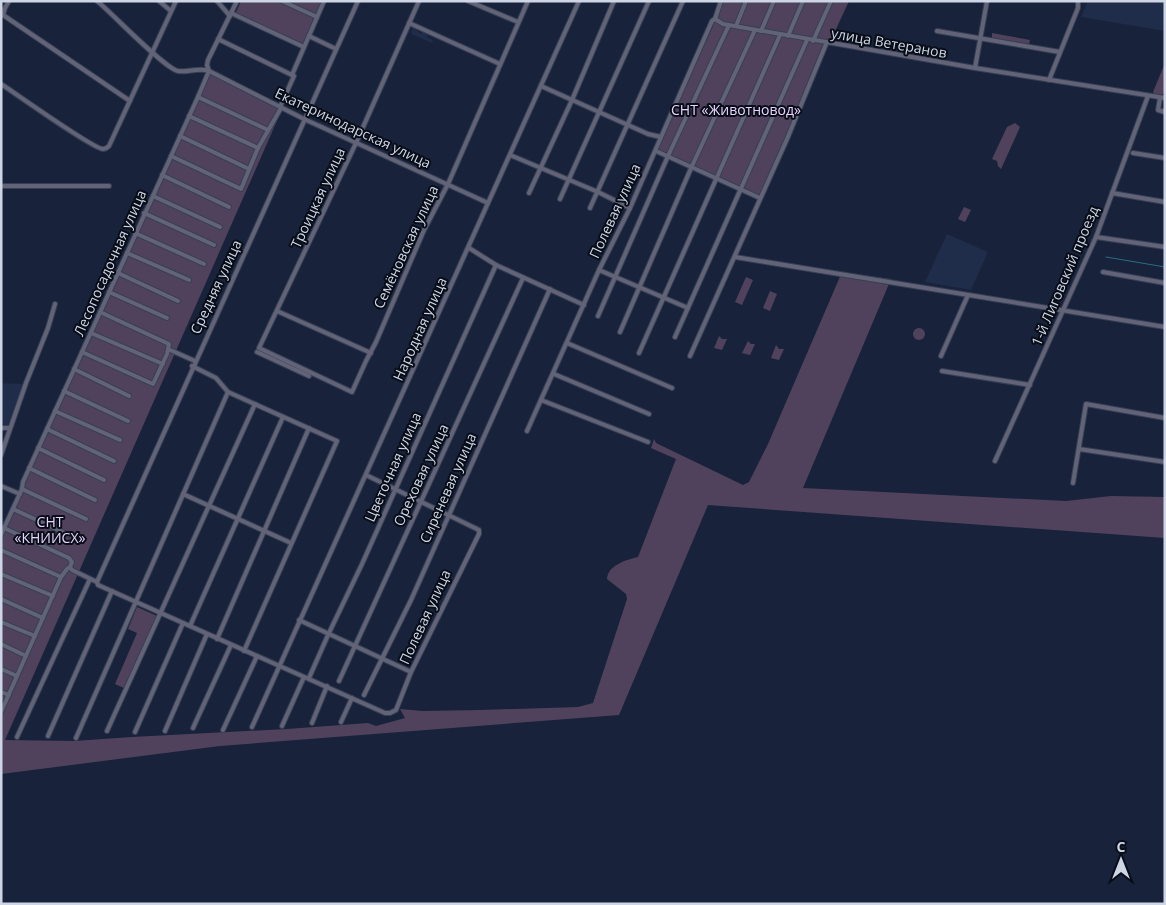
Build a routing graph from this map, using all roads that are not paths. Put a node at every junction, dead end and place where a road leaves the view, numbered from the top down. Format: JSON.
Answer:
{"nodes":[{"id":1,"x":9,"y":1,"type":"edge"},
{"id":2,"x":97,"y":1,"type":"edge"},
{"id":3,"x":159,"y":1,"type":"edge"},
{"id":4,"x":176,"y":1,"type":"edge"},
{"id":5,"x":217,"y":1,"type":"edge"},
{"id":6,"x":237,"y":1,"type":"edge"},
{"id":7,"x":282,"y":1,"type":"edge"},
{"id":8,"x":324,"y":1,"type":"edge"},
{"id":9,"x":358,"y":1,"type":"edge"},
{"id":10,"x":419,"y":1,"type":"edge"},
{"id":11,"x":468,"y":1,"type":"edge"},
{"id":12,"x":528,"y":1,"type":"edge"},
{"id":13,"x":579,"y":1,"type":"edge"},
{"id":14,"x":614,"y":1,"type":"edge"},
{"id":15,"x":649,"y":1,"type":"edge"},
{"id":16,"x":683,"y":1,"type":"edge"},
{"id":17,"x":721,"y":1,"type":"edge"},
{"id":18,"x":746,"y":1,"type":"edge"},
{"id":19,"x":774,"y":1,"type":"edge"},
{"id":20,"x":803,"y":1,"type":"edge"},
{"id":21,"x":830,"y":1,"type":"edge"},
{"id":22,"x":987,"y":1,"type":"edge"},
{"id":23,"x":1078,"y":1,"type":"edge"},
{"id":24,"x":476,"y":3,"type":"edge"},
{"id":25,"x":171,"y":11,"type":"junction"},
{"id":26,"x":230,"y":14,"type":"junction"},
{"id":27,"x":2,"y":15,"type":"edge"},
{"id":28,"x":317,"y":17,"type":"junction"},
{"id":29,"x":715,"y":19,"type":"junction"},
{"id":30,"x":518,"y":22,"type":"junction"},
{"id":31,"x":409,"y":24,"type":"junction"},
{"id":32,"x":729,"y":25,"type":"junction"},
{"id":33,"x":736,"y":26,"type":"junction"},
{"id":34,"x":755,"y":30,"type":"junction"},
{"id":35,"x":761,"y":31,"type":"junction"},
{"id":36,"x":937,"y":31,"type":"dead end"},
{"id":37,"x":780,"y":35,"type":"junction"},
{"id":38,"x":309,"y":36,"type":"junction"},
{"id":39,"x":788,"y":36,"type":"junction"},
{"id":40,"x":980,"y":38,"type":"junction"},
{"id":41,"x":218,"y":39,"type":"junction"},
{"id":42,"x":807,"y":40,"type":"junction"},
{"id":43,"x":813,"y":41,"type":"junction"},
{"id":44,"x":826,"y":44,"type":"junction"},
{"id":45,"x":304,"y":47,"type":"junction"},
{"id":46,"x":336,"y":49,"type":"junction"},
{"id":47,"x":1060,"y":52,"type":"junction"},
{"id":48,"x":153,"y":53,"type":"junction"},
{"id":49,"x":500,"y":64,"type":"junction"},
{"id":50,"x":975,"y":68,"type":"junction"},
{"id":51,"x":209,"y":71,"type":"junction"},
{"id":52,"x":293,"y":75,"type":"junction"},
{"id":53,"x":1049,"y":80,"type":"junction"},
{"id":54,"x":1,"y":84,"type":"edge"},
{"id":55,"x":541,"y":86,"type":"junction"},
{"id":56,"x":1148,"y":96,"type":"junction"},
{"id":57,"x":198,"y":97,"type":"junction"},
{"id":58,"x":1162,"y":99,"type":"edge"},
{"id":59,"x":572,"y":100,"type":"junction"},
{"id":60,"x":130,"y":101,"type":"junction"},
{"id":61,"x":280,"y":108,"type":"junction"},
{"id":62,"x":600,"y":112,"type":"junction"},
{"id":63,"x":1165,"y":112,"type":"edge"},
{"id":64,"x":189,"y":116,"type":"junction"},
{"id":65,"x":304,"y":119,"type":"junction"},
{"id":66,"x":628,"y":124,"type":"junction"},
{"id":67,"x":268,"y":130,"type":"junction"},
{"id":68,"x":180,"y":136,"type":"junction"},
{"id":69,"x":660,"y":137,"type":"junction"},
{"id":70,"x":356,"y":143,"type":"junction"},
{"id":71,"x":258,"y":148,"type":"junction"},
{"id":72,"x":656,"y":151,"type":"junction"},
{"id":73,"x":1133,"y":153,"type":"dead end"},
{"id":74,"x":510,"y":155,"type":"junction"},
{"id":75,"x":171,"y":156,"type":"junction"},
{"id":76,"x":668,"y":156,"type":"junction"},
{"id":77,"x":1165,"y":158,"type":"edge"},
{"id":78,"x":692,"y":166,"type":"junction"},
{"id":79,"x":541,"y":168,"type":"junction"},
{"id":80,"x":249,"y":169,"type":"junction"},
{"id":81,"x":162,"y":175,"type":"junction"},
{"id":82,"x":716,"y":177,"type":"junction"},
{"id":83,"x":569,"y":180,"type":"junction"},
{"id":84,"x":448,"y":184,"type":"junction"},
{"id":85,"x":1,"y":186,"type":"edge"},
{"id":86,"x":109,"y":186,"type":"dead end"},
{"id":87,"x":741,"y":188,"type":"junction"},
{"id":88,"x":598,"y":192,"type":"junction"},
{"id":89,"x":529,"y":193,"type":"dead end"},
{"id":90,"x":1112,"y":193,"type":"junction"},
{"id":91,"x":153,"y":196,"type":"junction"},
{"id":92,"x":760,"y":198,"type":"junction"},
{"id":93,"x":560,"y":199,"type":"dead end"},
{"id":94,"x":1165,"y":202,"type":"edge"},
{"id":95,"x":488,"y":203,"type":"junction"},
{"id":96,"x":229,"y":207,"type":"dead end"},
{"id":97,"x":590,"y":208,"type":"dead end"},
{"id":98,"x":630,"y":208,"type":"junction"},
{"id":99,"x":144,"y":213,"type":"junction"},
{"id":100,"x":220,"y":226,"type":"dead end"},
{"id":101,"x":135,"y":233,"type":"junction"},
{"id":102,"x":1096,"y":237,"type":"junction"},
{"id":103,"x":214,"y":245,"type":"dead end"},
{"id":104,"x":469,"y":248,"type":"junction"},
{"id":105,"x":1165,"y":248,"type":"edge"},
{"id":106,"x":127,"y":253,"type":"junction"},
{"id":107,"x":735,"y":257,"type":"junction"},
{"id":108,"x":204,"y":264,"type":"dead end"},
{"id":109,"x":496,"y":265,"type":"junction"},
{"id":110,"x":600,"y":270,"type":"junction"},
{"id":111,"x":1103,"y":272,"type":"dead end"},
{"id":112,"x":118,"y":274,"type":"junction"},
{"id":113,"x":616,"y":277,"type":"junction"},
{"id":114,"x":523,"y":278,"type":"junction"},
{"id":115,"x":189,"y":280,"type":"dead end"},
{"id":116,"x":1165,"y":283,"type":"edge"},
{"id":117,"x":640,"y":288,"type":"junction"},
{"id":118,"x":550,"y":289,"type":"junction"},
{"id":119,"x":110,"y":292,"type":"junction"},
{"id":120,"x":968,"y":295,"type":"junction"},
{"id":121,"x":664,"y":298,"type":"junction"},
{"id":122,"x":178,"y":301,"type":"dead end"},
{"id":123,"x":55,"y":304,"type":"dead end"},
{"id":124,"x":584,"y":305,"type":"junction"},
{"id":125,"x":688,"y":308,"type":"junction"},
{"id":126,"x":1063,"y":310,"type":"junction"},
{"id":127,"x":277,"y":311,"type":"junction"},
{"id":128,"x":100,"y":312,"type":"junction"},
{"id":129,"x":598,"y":316,"type":"dead end"},
{"id":130,"x":167,"y":318,"type":"dead end"},
{"id":131,"x":1165,"y":327,"type":"edge"},
{"id":132,"x":620,"y":332,"type":"dead end"},
{"id":133,"x":91,"y":333,"type":"junction"},
{"id":134,"x":675,"y":337,"type":"dead end"},
{"id":135,"x":567,"y":343,"type":"junction"},
{"id":136,"x":168,"y":350,"type":"junction"},
{"id":137,"x":258,"y":350,"type":"junction"},
{"id":138,"x":82,"y":352,"type":"junction"},
{"id":139,"x":371,"y":353,"type":"junction"},
{"id":140,"x":639,"y":353,"type":"dead end"},
{"id":141,"x":690,"y":356,"type":"dead end"},
{"id":142,"x":941,"y":356,"type":"dead end"},
{"id":143,"x":195,"y":361,"type":"junction"},
{"id":144,"x":163,"y":364,"type":"junction"},
{"id":145,"x":192,"y":366,"type":"junction"},
{"id":146,"x":74,"y":369,"type":"junction"},
{"id":147,"x":942,"y":371,"type":"dead end"},
{"id":148,"x":554,"y":374,"type":"junction"},
{"id":149,"x":309,"y":376,"type":"dead end"},
{"id":150,"x":1030,"y":385,"type":"junction"},
{"id":151,"x":672,"y":388,"type":"dead end"},
{"id":152,"x":64,"y":391,"type":"junction"},
{"id":153,"x":228,"y":392,"type":"junction"},
{"id":154,"x":129,"y":396,"type":"dead end"},
{"id":155,"x":541,"y":400,"type":"junction"},
{"id":156,"x":256,"y":404,"type":"junction"},
{"id":157,"x":55,"y":411,"type":"junction"},
{"id":158,"x":649,"y":414,"type":"dead end"},
{"id":159,"x":283,"y":417,"type":"junction"},
{"id":160,"x":1165,"y":418,"type":"edge"},
{"id":161,"x":128,"y":420,"type":"dead end"},
{"id":162,"x":1,"y":428,"type":"edge"},
{"id":163,"x":10,"y":428,"type":"junction"},
{"id":164,"x":309,"y":428,"type":"junction"},
{"id":165,"x":47,"y":429,"type":"junction"},
{"id":166,"x":527,"y":431,"type":"dead end"},
{"id":167,"x":120,"y":440,"type":"dead end"},
{"id":168,"x":648,"y":442,"type":"dead end"},
{"id":169,"x":38,"y":448,"type":"junction"},
{"id":170,"x":1079,"y":449,"type":"junction"},
{"id":171,"x":1,"y":454,"type":"edge"},
{"id":172,"x":114,"y":461,"type":"dead end"},
{"id":173,"x":995,"y":461,"type":"dead end"},
{"id":174,"x":1165,"y":462,"type":"edge"},
{"id":175,"x":29,"y":468,"type":"junction"},
{"id":176,"x":366,"y":475,"type":"junction"},
{"id":177,"x":104,"y":480,"type":"dead end"},
{"id":178,"x":1073,"y":482,"type":"dead end"},
{"id":179,"x":1,"y":486,"type":"edge"},
{"id":180,"x":22,"y":489,"type":"junction"},
{"id":181,"x":395,"y":489,"type":"junction"},
{"id":182,"x":20,"y":494,"type":"junction"},
{"id":183,"x":183,"y":494,"type":"junction"},
{"id":184,"x":95,"y":500,"type":"dead end"},
{"id":185,"x":421,"y":502,"type":"junction"},
{"id":186,"x":210,"y":506,"type":"junction"},
{"id":187,"x":13,"y":509,"type":"junction"},
{"id":188,"x":448,"y":514,"type":"junction"},
{"id":189,"x":86,"y":519,"type":"dead end"},
{"id":190,"x":237,"y":519,"type":"junction"},
{"id":191,"x":4,"y":528,"type":"junction"},
{"id":192,"x":264,"y":531,"type":"junction"},
{"id":193,"x":1,"y":535,"type":"edge"},
{"id":194,"x":68,"y":535,"type":"dead end"},
{"id":195,"x":292,"y":543,"type":"junction"},
{"id":196,"x":1,"y":550,"type":"edge"},
{"id":197,"x":70,"y":567,"type":"junction"},
{"id":198,"x":1,"y":574,"type":"edge"},
{"id":199,"x":62,"y":577,"type":"junction"},
{"id":200,"x":90,"y":579,"type":"junction"},
{"id":201,"x":97,"y":582,"type":"junction"},
{"id":202,"x":112,"y":591,"type":"junction"},
{"id":203,"x":53,"y":596,"type":"junction"},
{"id":204,"x":1,"y":599,"type":"edge"},
{"id":205,"x":135,"y":602,"type":"junction"},
{"id":206,"x":162,"y":613,"type":"junction"},
{"id":207,"x":43,"y":618,"type":"junction"},
{"id":208,"x":299,"y":620,"type":"junction"},
{"id":209,"x":1,"y":622,"type":"edge"},
{"id":210,"x":183,"y":623,"type":"junction"},
{"id":211,"x":190,"y":626,"type":"junction"},
{"id":212,"x":207,"y":634,"type":"junction"},
{"id":213,"x":328,"y":635,"type":"junction"},
{"id":214,"x":35,"y":636,"type":"junction"},
{"id":215,"x":217,"y":639,"type":"junction"},
{"id":216,"x":1,"y":644,"type":"edge"},
{"id":217,"x":231,"y":645,"type":"junction"},
{"id":218,"x":354,"y":647,"type":"junction"},
{"id":219,"x":244,"y":651,"type":"junction"},
{"id":220,"x":26,"y":656,"type":"junction"},
{"id":221,"x":257,"y":656,"type":"junction"},
{"id":222,"x":381,"y":660,"type":"junction"},
{"id":223,"x":279,"y":665,"type":"junction"},
{"id":224,"x":1,"y":669,"type":"edge"},
{"id":225,"x":411,"y":672,"type":"junction"},
{"id":226,"x":17,"y":676,"type":"junction"},
{"id":227,"x":304,"y":677,"type":"junction"},
{"id":228,"x":309,"y":678,"type":"junction"},
{"id":229,"x":339,"y":680,"type":"dead end"},
{"id":230,"x":327,"y":686,"type":"junction"},
{"id":231,"x":1,"y":692,"type":"edge"},
{"id":232,"x":9,"y":695,"type":"junction"},
{"id":233,"x":364,"y":695,"type":"dead end"},
{"id":234,"x":352,"y":698,"type":"junction"},
{"id":235,"x":1,"y":712,"type":"edge"},
{"id":236,"x":341,"y":722,"type":"dead end"},
{"id":237,"x":312,"y":723,"type":"dead end"},
{"id":238,"x":282,"y":726,"type":"dead end"},
{"id":239,"x":252,"y":727,"type":"dead end"},
{"id":240,"x":193,"y":728,"type":"dead end"},
{"id":241,"x":223,"y":730,"type":"dead end"},
{"id":242,"x":107,"y":731,"type":"dead end"},
{"id":243,"x":165,"y":731,"type":"dead end"},
{"id":244,"x":135,"y":732,"type":"dead end"},
{"id":245,"x":48,"y":736,"type":"dead end"},
{"id":246,"x":17,"y":737,"type":"dead end"},
{"id":247,"x":76,"y":738,"type":"dead end"}],
"edges":[{"from":1,"to":27,"type":"street"},
{"from":2,"to":48,"type":"street"},
{"from":3,"to":25,"type":"street"},
{"from":4,"to":25,"type":"street"},
{"from":5,"to":26,"type":"street"},
{"from":6,"to":26,"type":"street","name":"Лесопосадочная улица"},
{"from":7,"to":28,"type":"street"},
{"from":8,"to":28,"type":"street"},
{"from":9,"to":46,"type":"street","name":"Средняя улица"},
{"from":10,"to":31,"type":"street","name":"Троицкая улица"},
{"from":11,"to":24,"type":"street"},
{"from":12,"to":30,"type":"street","name":"Семёновская улица"},
{"from":13,"to":55,"type":"street","name":"Народная улица"},
{"from":14,"to":59,"type":"street"},
{"from":15,"to":62,"type":"street"},
{"from":16,"to":66,"type":"street"},
{"from":17,"to":29,"type":"street","name":"Полевая улица"},
{"from":18,"to":33,"type":"street"},
{"from":19,"to":35,"type":"street"},
{"from":20,"to":39,"type":"street"},
{"from":21,"to":43,"type":"street"},
{"from":22,"to":40,"type":"street"},
{"from":23,"to":47,"type":"street"},
{"from":24,"to":30,"type":"street"},
{"from":25,"to":48,"type":"street"},
{"from":26,"to":41,"type":"street","name":"Лесопосадочная улица"},
{"from":26,"to":45,"type":"street"},
{"from":27,"to":60,"type":"street"},
{"from":28,"to":38,"type":"street"},
{"from":29,"to":32,"type":"street"},
{"from":29,"to":69,"type":"street","name":"Полевая улица"},
{"from":30,"to":49,"type":"street","name":"Семёновская улица"},
{"from":31,"to":49,"type":"street"},
{"from":31,"to":70,"type":"street","name":"Троицкая улица"},
{"from":32,"to":33,"type":"street"},
{"from":32,"to":76,"type":"street"},
{"from":33,"to":34,"type":"street"},
{"from":34,"to":35,"type":"street"},
{"from":34,"to":78,"type":"street"},
{"from":35,"to":37,"type":"street"},
{"from":36,"to":40,"type":"street"},
{"from":37,"to":39,"type":"street"},
{"from":37,"to":82,"type":"street"},
{"from":38,"to":45,"type":"street"},
{"from":38,"to":46,"type":"street"},
{"from":39,"to":42,"type":"street"},
{"from":40,"to":47,"type":"street"},
{"from":40,"to":50,"type":"street"},
{"from":41,"to":51,"type":"street","name":"Лесопосадочная улица"},
{"from":41,"to":52,"type":"street"},
{"from":42,"to":43,"type":"street"},
{"from":42,"to":87,"type":"street"},
{"from":43,"to":44,"type":"street","name":"улица Ветеранов"},
{"from":43,"to":50,"type":"street","name":"улица Ветеранов"},
{"from":44,"to":56,"type":"street","name":"улица Ветеранов"},
{"from":44,"to":92,"type":"street"},
{"from":45,"to":52,"type":"street"},
{"from":46,"to":65,"type":"street","name":"Средняя улица"},
{"from":47,"to":53,"type":"street"},
{"from":48,"to":51,"type":"street"},
{"from":48,"to":60,"type":"street"},
{"from":49,"to":84,"type":"street","name":"Семёновская улица"},
{"from":50,"to":53,"type":"street","name":"улица Ветеранов"},
{"from":51,"to":57,"type":"street","name":"Лесопосадочная улица"},
{"from":51,"to":61,"type":"street","name":"Екатеринодарская улица"},
{"from":52,"to":61,"type":"street"},
{"from":53,"to":56,"type":"street","name":"улица Ветеранов"},
{"from":54,"to":60,"type":"street"},
{"from":55,"to":59,"type":"street"},
{"from":55,"to":74,"type":"street","name":"Народная улица"},
{"from":56,"to":58,"type":"street","name":"улица Ветеранов"},
{"from":56,"to":90,"type":"street","name":"1-й Лиговский проезд"},
{"from":57,"to":64,"type":"street","name":"Лесопосадочная улица"},
{"from":57,"to":67,"type":"street"},
{"from":58,"to":63,"type":"street"},
{"from":59,"to":62,"type":"street"},
{"from":59,"to":79,"type":"street"},
{"from":61,"to":65,"type":"street","name":"Екатеринодарская улица"},
{"from":61,"to":67,"type":"street"},
{"from":62,"to":66,"type":"street"},
{"from":62,"to":83,"type":"street"},
{"from":64,"to":68,"type":"street","name":"Лесопосадочная улица"},
{"from":64,"to":71,"type":"street"},
{"from":65,"to":70,"type":"street","name":"Екатеринодарская улица"},
{"from":65,"to":143,"type":"street","name":"Средняя улица"},
{"from":66,"to":69,"type":"street"},
{"from":66,"to":88,"type":"street"},
{"from":67,"to":71,"type":"street"},
{"from":68,"to":75,"type":"street","name":"Лесопосадочная улица"},
{"from":68,"to":80,"type":"street"},
{"from":69,"to":72,"type":"street","name":"Полевая улица"},
{"from":70,"to":84,"type":"street","name":"Екатеринодарская улица"},
{"from":70,"to":127,"type":"street","name":"Троицкая улица"},
{"from":71,"to":80,"type":"street"},
{"from":72,"to":76,"type":"street"},
{"from":72,"to":98,"type":"street","name":"Полевая улица"},
{"from":73,"to":77,"type":"street"},
{"from":74,"to":79,"type":"street"},
{"from":74,"to":95,"type":"street","name":"Народная улица"},
{"from":75,"to":80,"type":"street"},
{"from":75,"to":81,"type":"street","name":"Лесопосадочная улица"},
{"from":76,"to":78,"type":"street"},
{"from":76,"to":113,"type":"street"},
{"from":78,"to":82,"type":"street"},
{"from":78,"to":117,"type":"street"},
{"from":79,"to":83,"type":"street"},
{"from":79,"to":89,"type":"street"},
{"from":81,"to":91,"type":"street","name":"Лесопосадочная улица"},
{"from":81,"to":96,"type":"street"},
{"from":82,"to":87,"type":"street"},
{"from":82,"to":121,"type":"street"},
{"from":83,"to":88,"type":"street"},
{"from":83,"to":93,"type":"street"},
{"from":84,"to":95,"type":"street","name":"Екатеринодарская улица"},
{"from":84,"to":139,"type":"street","name":"Семёновская улица"},
{"from":85,"to":86,"type":"street"},
{"from":87,"to":92,"type":"street"},
{"from":87,"to":125,"type":"street"},
{"from":88,"to":97,"type":"street"},
{"from":88,"to":98,"type":"street"},
{"from":90,"to":94,"type":"street"},
{"from":90,"to":102,"type":"street","name":"1-й Лиговский проезд"},
{"from":91,"to":99,"type":"street","name":"Лесопосадочная улица"},
{"from":91,"to":100,"type":"street"},
{"from":92,"to":107,"type":"street"},
{"from":95,"to":104,"type":"street","name":"Народная улица"},
{"from":98,"to":110,"type":"street","name":"Полевая улица"},
{"from":99,"to":101,"type":"street","name":"Лесопосадочная улица"},
{"from":99,"to":103,"type":"street"},
{"from":101,"to":106,"type":"street","name":"Лесопосадочная улица"},
{"from":101,"to":108,"type":"street"},
{"from":102,"to":105,"type":"street"},
{"from":102,"to":126,"type":"street","name":"1-й Лиговский проезд"},
{"from":104,"to":109,"type":"street"},
{"from":104,"to":176,"type":"street","name":"Народная улица"},
{"from":106,"to":112,"type":"street","name":"Лесопосадочная улица"},
{"from":106,"to":115,"type":"street"},
{"from":107,"to":120,"type":"street"},
{"from":107,"to":141,"type":"street"},
{"from":109,"to":114,"type":"street"},
{"from":109,"to":181,"type":"street","name":"Цветочная улица"},
{"from":110,"to":113,"type":"street"},
{"from":110,"to":124,"type":"street","name":"Полевая улица"},
{"from":111,"to":116,"type":"street"},
{"from":112,"to":119,"type":"street","name":"Лесопосадочная улица"},
{"from":112,"to":122,"type":"street"},
{"from":113,"to":117,"type":"street"},
{"from":113,"to":129,"type":"street"},
{"from":114,"to":118,"type":"street"},
{"from":114,"to":185,"type":"street","name":"Ореховая улица"},
{"from":117,"to":121,"type":"street"},
{"from":117,"to":132,"type":"street"},
{"from":118,"to":124,"type":"street"},
{"from":118,"to":188,"type":"street","name":"Сиреневая улица"},
{"from":119,"to":128,"type":"street","name":"Лесопосадочная улица"},
{"from":119,"to":130,"type":"street"},
{"from":120,"to":126,"type":"street"},
{"from":120,"to":142,"type":"street"},
{"from":121,"to":125,"type":"street"},
{"from":121,"to":140,"type":"street"},
{"from":123,"to":163,"type":"street"},
{"from":124,"to":135,"type":"street","name":"Полевая улица"},
{"from":125,"to":134,"type":"street"},
{"from":126,"to":131,"type":"street"},
{"from":126,"to":150,"type":"street","name":"1-й Лиговский проезд"},
{"from":127,"to":137,"type":"street","name":"Троицкая улица"},
{"from":127,"to":139,"type":"street"},
{"from":128,"to":133,"type":"street","name":"Лесопосадочная улица"},
{"from":128,"to":136,"type":"street"},
{"from":133,"to":138,"type":"street","name":"Лесопосадочная улица"},
{"from":133,"to":144,"type":"street"},
{"from":135,"to":148,"type":"street","name":"Полевая улица"},
{"from":135,"to":151,"type":"street"},
{"from":136,"to":143,"type":"street"},
{"from":136,"to":144,"type":"street"},
{"from":137,"to":139,"type":"street","name":"Семёновская улица"},
{"from":137,"to":149,"type":"street"},
{"from":138,"to":144,"type":"street"},
{"from":138,"to":146,"type":"street","name":"Лесопосадочная улица"},
{"from":143,"to":145,"type":"street","name":"Средняя улица"},
{"from":145,"to":153,"type":"street"},
{"from":145,"to":201,"type":"street","name":"Средняя улица"},
{"from":146,"to":152,"type":"street","name":"Лесопосадочная улица"},
{"from":146,"to":154,"type":"street"},
{"from":147,"to":150,"type":"street"},
{"from":148,"to":155,"type":"street","name":"Полевая улица"},
{"from":148,"to":158,"type":"street"},
{"from":150,"to":173,"type":"street","name":"1-й Лиговский проезд"},
{"from":152,"to":157,"type":"street","name":"Лесопосадочная улица"},
{"from":152,"to":161,"type":"street"},
{"from":153,"to":156,"type":"street"},
{"from":153,"to":183,"type":"street"},
{"from":155,"to":166,"type":"street","name":"Полевая улица"},
{"from":155,"to":168,"type":"street"},
{"from":156,"to":159,"type":"street"},
{"from":156,"to":186,"type":"street"},
{"from":157,"to":165,"type":"street","name":"Лесопосадочная улица"},
{"from":157,"to":167,"type":"street"},
{"from":159,"to":164,"type":"street"},
{"from":159,"to":190,"type":"street"},
{"from":160,"to":170,"type":"street"},
{"from":162,"to":163,"type":"street"},
{"from":163,"to":171,"type":"street"},
{"from":164,"to":192,"type":"street"},
{"from":164,"to":195,"type":"street"},
{"from":165,"to":169,"type":"street","name":"Лесопосадочная улица"},
{"from":165,"to":172,"type":"street"},
{"from":169,"to":175,"type":"street","name":"Лесопосадочная улица"},
{"from":169,"to":177,"type":"street"},
{"from":170,"to":174,"type":"street"},
{"from":170,"to":178,"type":"street"},
{"from":175,"to":180,"type":"street","name":"Лесопосадочная улица"},
{"from":175,"to":184,"type":"street"},
{"from":176,"to":181,"type":"street"},
{"from":176,"to":208,"type":"street","name":"Народная улица"},
{"from":179,"to":182,"type":"street"},
{"from":180,"to":182,"type":"street","name":"Лесопосадочная улица"},
{"from":180,"to":189,"type":"street"},
{"from":181,"to":185,"type":"street"},
{"from":181,"to":213,"type":"street","name":"Цветочная улица"},
{"from":182,"to":187,"type":"street","name":"Лесопосадочная улица"},
{"from":183,"to":186,"type":"street"},
{"from":183,"to":205,"type":"street"},
{"from":185,"to":188,"type":"street"},
{"from":185,"to":218,"type":"street","name":"Ореховая улица"},
{"from":186,"to":190,"type":"street"},
{"from":186,"to":206,"type":"street"},
{"from":187,"to":191,"type":"street","name":"Лесопосадочная улица"},
{"from":187,"to":194,"type":"street"},
{"from":188,"to":222,"type":"street","name":"Сиреневая улица"},
{"from":188,"to":225,"type":"street","name":"Полевая улица"},
{"from":190,"to":192,"type":"street"},
{"from":190,"to":211,"type":"street"},
{"from":191,"to":193,"type":"street","name":"Лесопосадочная улица"},
{"from":191,"to":197,"type":"street"},
{"from":192,"to":195,"type":"street"},
{"from":192,"to":215,"type":"street"},
{"from":195,"to":219,"type":"street"},
{"from":196,"to":199,"type":"street"},
{"from":197,"to":199,"type":"street"},
{"from":197,"to":200,"type":"street"},
{"from":198,"to":203,"type":"street"},
{"from":199,"to":203,"type":"street"},
{"from":200,"to":201,"type":"street"},
{"from":200,"to":246,"type":"street"},
{"from":201,"to":202,"type":"street"},
{"from":202,"to":205,"type":"street"},
{"from":202,"to":245,"type":"street"},
{"from":203,"to":207,"type":"street"},
{"from":204,"to":207,"type":"street"},
{"from":205,"to":206,"type":"street"},
{"from":205,"to":247,"type":"street"},
{"from":206,"to":210,"type":"street"},
{"from":206,"to":242,"type":"street"},
{"from":207,"to":214,"type":"street"},
{"from":208,"to":213,"type":"street"},
{"from":208,"to":223,"type":"street","name":"Народная улица"},
{"from":209,"to":214,"type":"street"},
{"from":210,"to":211,"type":"street"},
{"from":210,"to":244,"type":"street"},
{"from":211,"to":212,"type":"street"},
{"from":212,"to":215,"type":"street"},
{"from":212,"to":243,"type":"street"},
{"from":213,"to":218,"type":"street"},
{"from":213,"to":228,"type":"street","name":"Цветочная улица"},
{"from":214,"to":220,"type":"street"},
{"from":215,"to":217,"type":"street"},
{"from":216,"to":220,"type":"street"},
{"from":217,"to":219,"type":"street"},
{"from":217,"to":240,"type":"street"},
{"from":218,"to":222,"type":"street"},
{"from":218,"to":229,"type":"street","name":"Ореховая улица"},
{"from":219,"to":221,"type":"street"},
{"from":220,"to":226,"type":"street"},
{"from":221,"to":223,"type":"street"},
{"from":221,"to":241,"type":"street"},
{"from":222,"to":225,"type":"street"},
{"from":222,"to":233,"type":"street","name":"Сиреневая улица"},
{"from":223,"to":227,"type":"street"},
{"from":223,"to":239,"type":"street"},
{"from":224,"to":226,"type":"street"},
{"from":225,"to":234,"type":"street","name":"Полевая улица"},
{"from":226,"to":232,"type":"street"},
{"from":227,"to":228,"type":"street"},
{"from":227,"to":238,"type":"street"},
{"from":228,"to":230,"type":"street"},
{"from":230,"to":234,"type":"street"},
{"from":230,"to":237,"type":"street"},
{"from":231,"to":232,"type":"street"},
{"from":232,"to":235,"type":"street"},
{"from":234,"to":236,"type":"street"}]}
